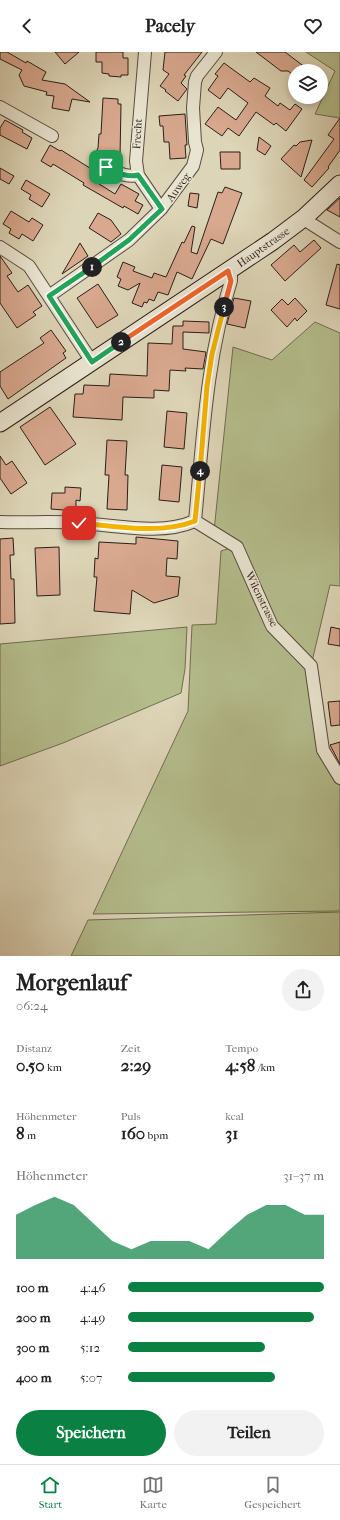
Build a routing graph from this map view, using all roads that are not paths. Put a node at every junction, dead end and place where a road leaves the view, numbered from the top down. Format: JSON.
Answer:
{"nodes":[{"id":1,"x":145,"y":52,"type":"edge"},
{"id":2,"x":216,"y":52,"type":"edge"},
{"id":3,"x":0,"y":107,"type":"edge"},
{"id":4,"x":52,"y":136,"type":"dead end"},
{"id":5,"x":106,"y":167,"type":"dead end"},
{"id":6,"x":138,"y":175,"type":"junction"},
{"id":7,"x":340,"y":184,"type":"edge"},
{"id":8,"x":162,"y":209,"type":"junction"},
{"id":9,"x":305,"y":217,"type":"junction"},
{"id":10,"x":340,"y":242,"type":"edge"},
{"id":11,"x":0,"y":247,"type":"edge"},
{"id":12,"x":228,"y":271,"type":"junction"},
{"id":13,"x":49,"y":296,"type":"junction"},
{"id":14,"x":92,"y":362,"type":"junction"},
{"id":15,"x":0,"y":423,"type":"edge"},
{"id":16,"x":195,"y":521,"type":"junction"},
{"id":17,"x":0,"y":522,"type":"edge"},
{"id":18,"x":340,"y":778,"type":"edge"}],
"edges":[{"from":1,"to":6,"type":"street","name":"Frecht"},
{"from":2,"to":8,"type":"street","name":"Auweg"},
{"from":3,"to":4,"type":"street"},
{"from":5,"to":6,"type":"street"},
{"from":6,"to":8,"type":"street","name":"Frecht"},
{"from":7,"to":9,"type":"street","name":"Hauptstrasse"},
{"from":8,"to":13,"type":"street","name":"Auweg"},
{"from":9,"to":10,"type":"street"},
{"from":9,"to":12,"type":"street","name":"Hauptstrasse"},
{"from":11,"to":13,"type":"street"},
{"from":12,"to":14,"type":"street","name":"Hauptstrasse"},
{"from":12,"to":16,"type":"street"},
{"from":13,"to":14,"type":"street"},
{"from":14,"to":15,"type":"street","name":"Hauptstrasse"},
{"from":16,"to":17,"type":"street"},
{"from":16,"to":18,"type":"street","name":"Wilenstrasse"}]}
